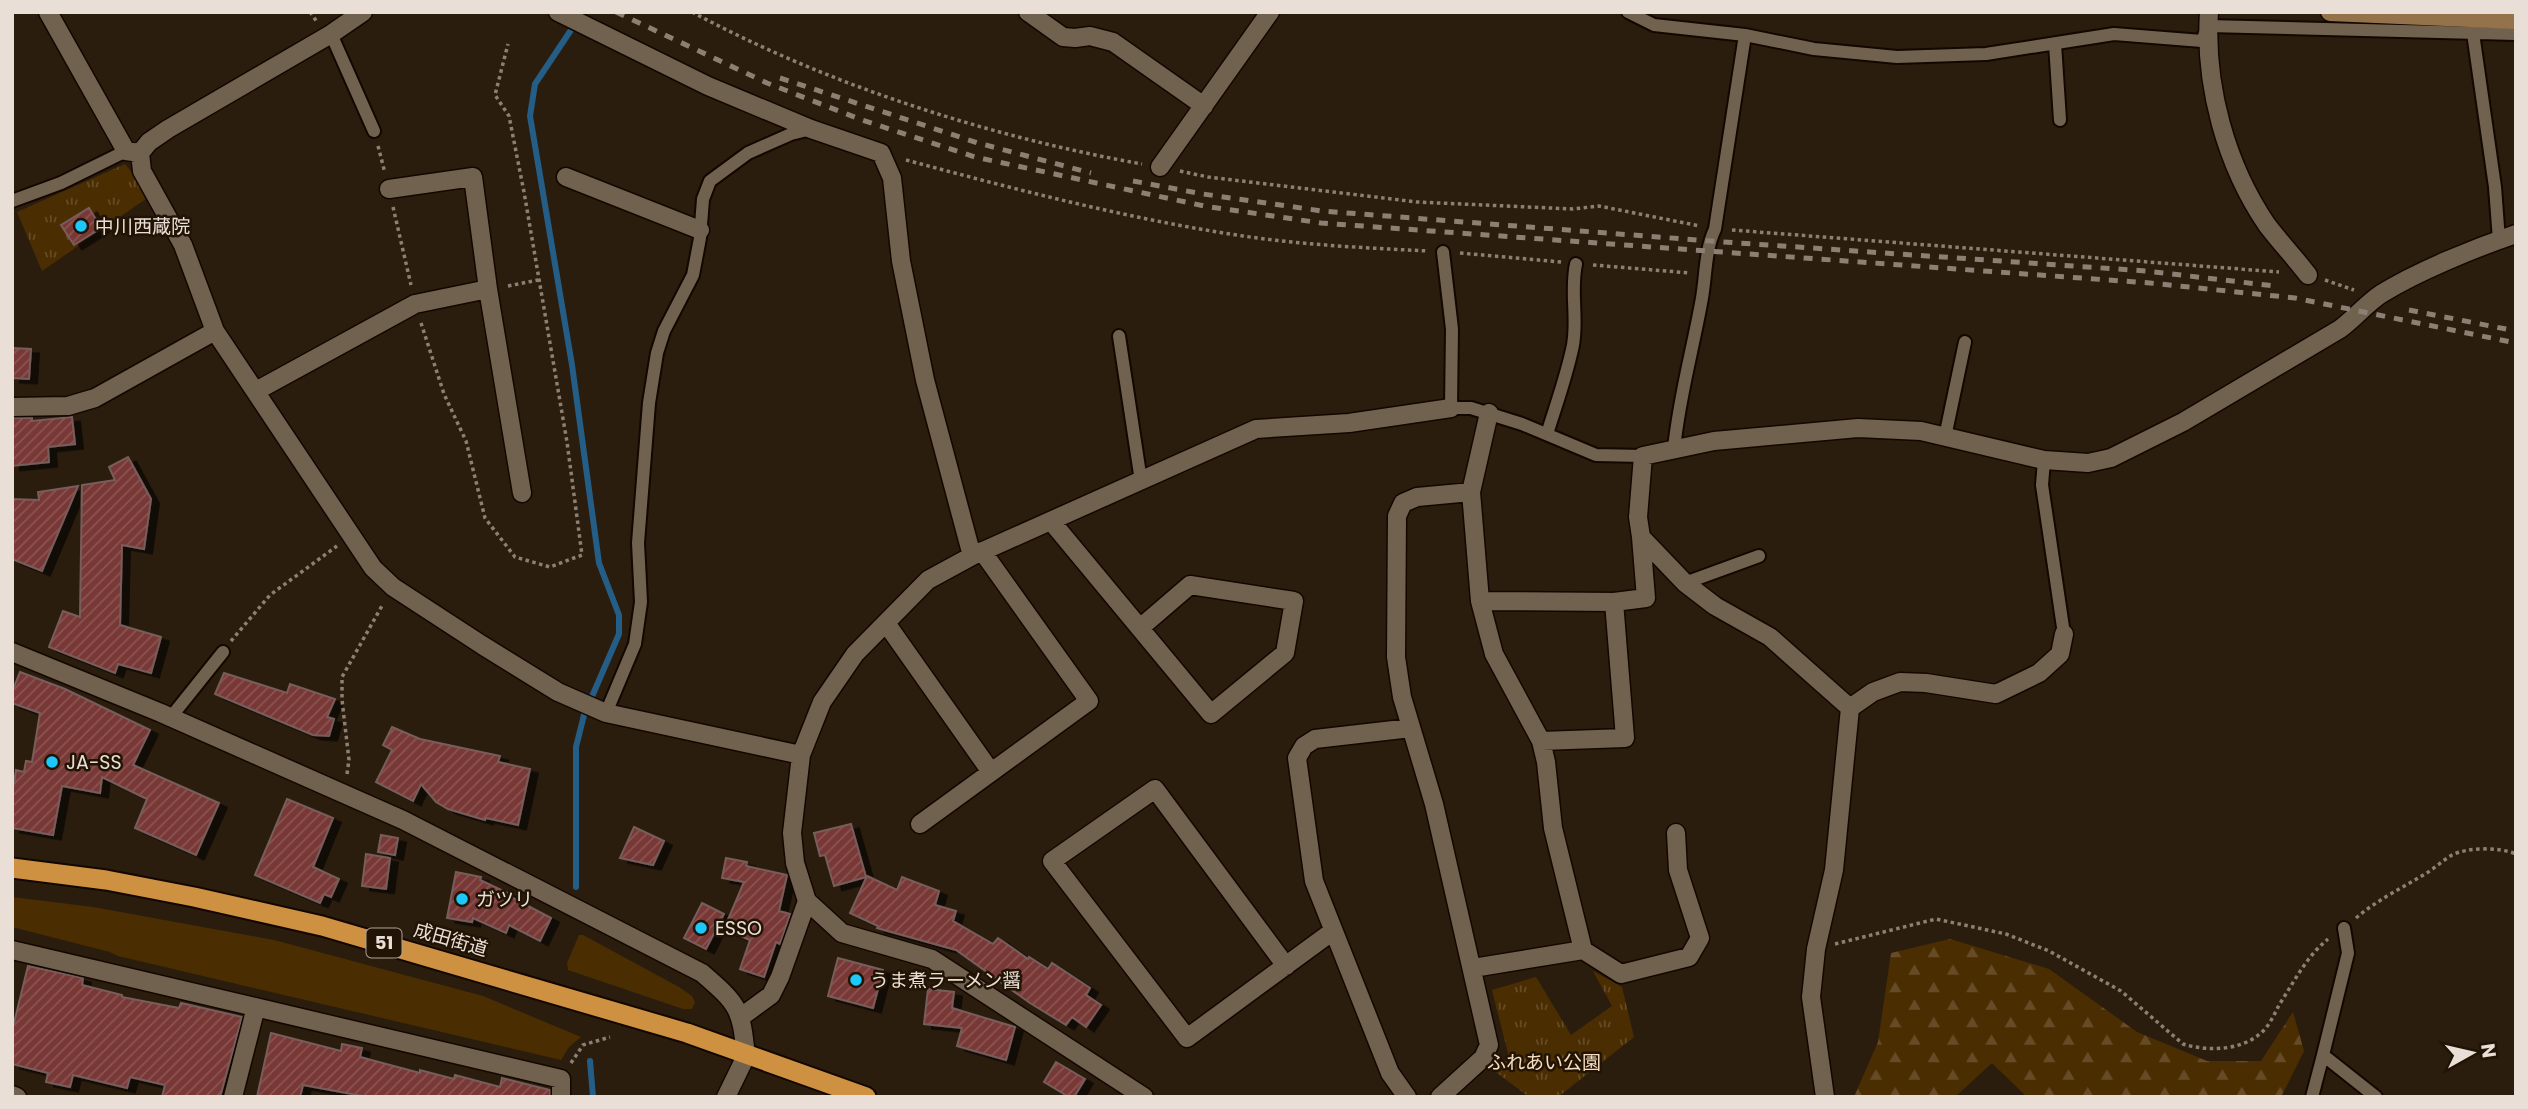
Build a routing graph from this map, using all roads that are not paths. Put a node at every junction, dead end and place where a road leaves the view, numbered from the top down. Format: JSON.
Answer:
{"nodes":[{"id":1,"x":48,"y":12,"type":"edge"},
{"id":2,"x":363,"y":12,"type":"edge"},
{"id":3,"x":1028,"y":12,"type":"edge"},
{"id":4,"x":1270,"y":12,"type":"edge"},
{"id":5,"x":1628,"y":12,"type":"edge"},
{"id":6,"x":2330,"y":12,"type":"edge"},
{"id":7,"x":561,"y":14,"type":"edge"},
{"id":8,"x":2208,"y":19,"type":"edge"},
{"id":9,"x":2516,"y":20,"type":"edge"},
{"id":10,"x":2473,"y":33,"type":"junction"},
{"id":11,"x":331,"y":34,"type":"junction"},
{"id":12,"x":1745,"y":34,"type":"junction"},
{"id":13,"x":2516,"y":34,"type":"edge"},
{"id":14,"x":2055,"y":44,"type":"junction"},
{"id":15,"x":1204,"y":106,"type":"junction"},
{"id":16,"x":2060,"y":120,"type":"dead end"},
{"id":17,"x":811,"y":129,"type":"junction"},
{"id":18,"x":373,"y":131,"type":"road end"},
{"id":19,"x":133,"y":152,"type":"junction"},
{"id":20,"x":1160,"y":167,"type":"road end"},
{"id":21,"x":566,"y":177,"type":"dead end"},
{"id":22,"x":389,"y":189,"type":"road end"},
{"id":23,"x":12,"y":201,"type":"edge"},
{"id":24,"x":701,"y":230,"type":"junction"},
{"id":25,"x":2507,"y":237,"type":"edge"},
{"id":26,"x":1443,"y":252,"type":"road end"},
{"id":27,"x":1576,"y":264,"type":"road end"},
{"id":28,"x":2308,"y":275,"type":"road end"},
{"id":29,"x":488,"y":289,"type":"junction"},
{"id":30,"x":215,"y":331,"type":"junction"},
{"id":31,"x":1119,"y":336,"type":"dead end"},
{"id":32,"x":1965,"y":342,"type":"dead end"},
{"id":33,"x":256,"y":391,"type":"junction"},
{"id":34,"x":12,"y":407,"type":"edge"},
{"id":35,"x":1451,"y":408,"type":"junction"},
{"id":36,"x":1489,"y":414,"type":"junction"},
{"id":37,"x":1547,"y":434,"type":"junction"},
{"id":38,"x":1945,"y":437,"type":"junction"},
{"id":39,"x":1674,"y":449,"type":"junction"},
{"id":40,"x":1643,"y":456,"type":"junction"},
{"id":41,"x":2044,"y":460,"type":"junction"},
{"id":42,"x":1141,"y":481,"type":"junction"},
{"id":43,"x":1471,"y":492,"type":"junction"},
{"id":44,"x":522,"y":493,"type":"dead end"},
{"id":45,"x":1051,"y":520,"type":"junction"},
{"id":46,"x":1641,"y":537,"type":"junction"},
{"id":47,"x":977,"y":554,"type":"junction"},
{"id":48,"x":1759,"y":556,"type":"dead end"},
{"id":49,"x":1685,"y":583,"type":"junction"},
{"id":50,"x":1480,"y":601,"type":"junction"},
{"id":51,"x":1614,"y":602,"type":"junction"},
{"id":52,"x":886,"y":623,"type":"junction"},
{"id":53,"x":1140,"y":628,"type":"junction"},
{"id":54,"x":2064,"y":634,"type":"joint"},
{"id":55,"x":223,"y":652,"type":"road end"},
{"id":56,"x":12,"y":653,"type":"edge"},
{"id":57,"x":1850,"y":708,"type":"junction"},
{"id":58,"x":606,"y":713,"type":"junction"},
{"id":59,"x":171,"y":718,"type":"junction"},
{"id":60,"x":1411,"y":728,"type":"junction"},
{"id":61,"x":1541,"y":741,"type":"junction"},
{"id":62,"x":801,"y":754,"type":"junction"},
{"id":63,"x":991,"y":772,"type":"junction"},
{"id":64,"x":920,"y":824,"type":"dead end"},
{"id":65,"x":1676,"y":833,"type":"dead end"},
{"id":66,"x":12,"y":868,"type":"edge"},
{"id":67,"x":807,"y":901,"type":"junction"},
{"id":68,"x":2344,"y":928,"type":"road end"},
{"id":69,"x":1333,"y":931,"type":"junction"},
{"id":70,"x":12,"y":950,"type":"edge"},
{"id":71,"x":1583,"y":950,"type":"junction"},
{"id":72,"x":1286,"y":966,"type":"junction"},
{"id":73,"x":1473,"y":968,"type":"junction"},
{"id":74,"x":256,"y":1007,"type":"junction"},
{"id":75,"x":741,"y":1017,"type":"junction"},
{"id":76,"x":2323,"y":1055,"type":"junction"},
{"id":77,"x":746,"y":1056,"type":"junction"},
{"id":78,"x":561,"y":1088,"type":"edge"},
{"id":79,"x":12,"y":1095,"type":"edge"},
{"id":80,"x":18,"y":1097,"type":"edge"},
{"id":81,"x":233,"y":1097,"type":"edge"},
{"id":82,"x":726,"y":1097,"type":"edge"},
{"id":83,"x":866,"y":1097,"type":"edge"},
{"id":84,"x":1144,"y":1097,"type":"edge"},
{"id":85,"x":1406,"y":1097,"type":"edge"},
{"id":86,"x":1440,"y":1097,"type":"edge"},
{"id":87,"x":1825,"y":1097,"type":"edge"},
{"id":88,"x":2312,"y":1097,"type":"edge"},
{"id":89,"x":2376,"y":1097,"type":"edge"}],
"edges":[{"from":1,"to":19,"type":"street"},
{"from":2,"to":11,"type":"street"},
{"from":3,"to":15,"type":"street"},
{"from":4,"to":15,"type":"street"},
{"from":5,"to":12,"type":"lane"},
{"from":6,"to":9,"type":"main road"},
{"from":7,"to":17,"type":"street"},
{"from":8,"to":10,"type":"lane"},
{"from":8,"to":14,"type":"lane"},
{"from":8,"to":28,"type":"street"},
{"from":10,"to":13,"type":"lane"},
{"from":10,"to":25,"type":"lane"},
{"from":11,"to":18,"type":"lane"},
{"from":11,"to":19,"type":"street"},
{"from":12,"to":14,"type":"lane"},
{"from":12,"to":39,"type":"lane"},
{"from":14,"to":16,"type":"lane"},
{"from":15,"to":20,"type":"street"},
{"from":17,"to":24,"type":"lane"},
{"from":17,"to":47,"type":"street"},
{"from":19,"to":23,"type":"lane"},
{"from":19,"to":30,"type":"street"},
{"from":21,"to":24,"type":"street"},
{"from":22,"to":29,"type":"street"},
{"from":24,"to":58,"type":"lane"},
{"from":25,"to":41,"type":"street"},
{"from":26,"to":35,"type":"lane"},
{"from":27,"to":37,"type":"lane"},
{"from":29,"to":33,"type":"street"},
{"from":29,"to":44,"type":"street"},
{"from":30,"to":33,"type":"street"},
{"from":30,"to":34,"type":"street"},
{"from":31,"to":42,"type":"lane"},
{"from":32,"to":38,"type":"lane"},
{"from":33,"to":58,"type":"street"},
{"from":35,"to":36,"type":"lane"},
{"from":35,"to":42,"type":"street"},
{"from":36,"to":37,"type":"lane"},
{"from":36,"to":43,"type":"street"},
{"from":37,"to":40,"type":"lane"},
{"from":38,"to":39,"type":"street"},
{"from":38,"to":41,"type":"street"},
{"from":39,"to":40,"type":"street"},
{"from":40,"to":46,"type":"street"},
{"from":41,"to":54,"type":"lane"},
{"from":42,"to":45,"type":"street"},
{"from":43,"to":50,"type":"street"},
{"from":43,"to":60,"type":"street"},
{"from":45,"to":47,"type":"street"},
{"from":45,"to":53,"type":"street"},
{"from":46,"to":49,"type":"street"},
{"from":46,"to":51,"type":"street"},
{"from":47,"to":52,"type":"street"},
{"from":47,"to":63,"type":"street"},
{"from":48,"to":49,"type":"lane"},
{"from":49,"to":57,"type":"street"},
{"from":50,"to":51,"type":"street"},
{"from":50,"to":61,"type":"street"},
{"from":51,"to":61,"type":"street"},
{"from":52,"to":62,"type":"street"},
{"from":52,"to":63,"type":"street"},
{"from":53,"to":53,"type":"street"},
{"from":54,"to":57,"type":"street"},
{"from":55,"to":59,"type":"lane"},
{"from":56,"to":59,"type":"street"},
{"from":57,"to":87,"type":"street"},
{"from":58,"to":62,"type":"street"},
{"from":59,"to":75,"type":"street"},
{"from":60,"to":69,"type":"street"},
{"from":60,"to":73,"type":"street"},
{"from":61,"to":71,"type":"street"},
{"from":62,"to":67,"type":"street"},
{"from":63,"to":64,"type":"street"},
{"from":65,"to":71,"type":"street"},
{"from":66,"to":77,"type":"highway","name":"成田街道","number":"51"},
{"from":67,"to":75,"type":"street"},
{"from":67,"to":84,"type":"street"},
{"from":68,"to":76,"type":"lane"},
{"from":69,"to":72,"type":"street"},
{"from":69,"to":85,"type":"street"},
{"from":70,"to":74,"type":"street"},
{"from":71,"to":73,"type":"street"},
{"from":72,"to":72,"type":"street"},
{"from":73,"to":86,"type":"street"},
{"from":74,"to":78,"type":"street"},
{"from":74,"to":81,"type":"street"},
{"from":75,"to":77,"type":"street"},
{"from":76,"to":88,"type":"lane"},
{"from":76,"to":89,"type":"lane"},
{"from":77,"to":82,"type":"street"},
{"from":77,"to":83,"type":"highway","name":"成田街道","number":"51"},
{"from":79,"to":80,"type":"street"}]}
